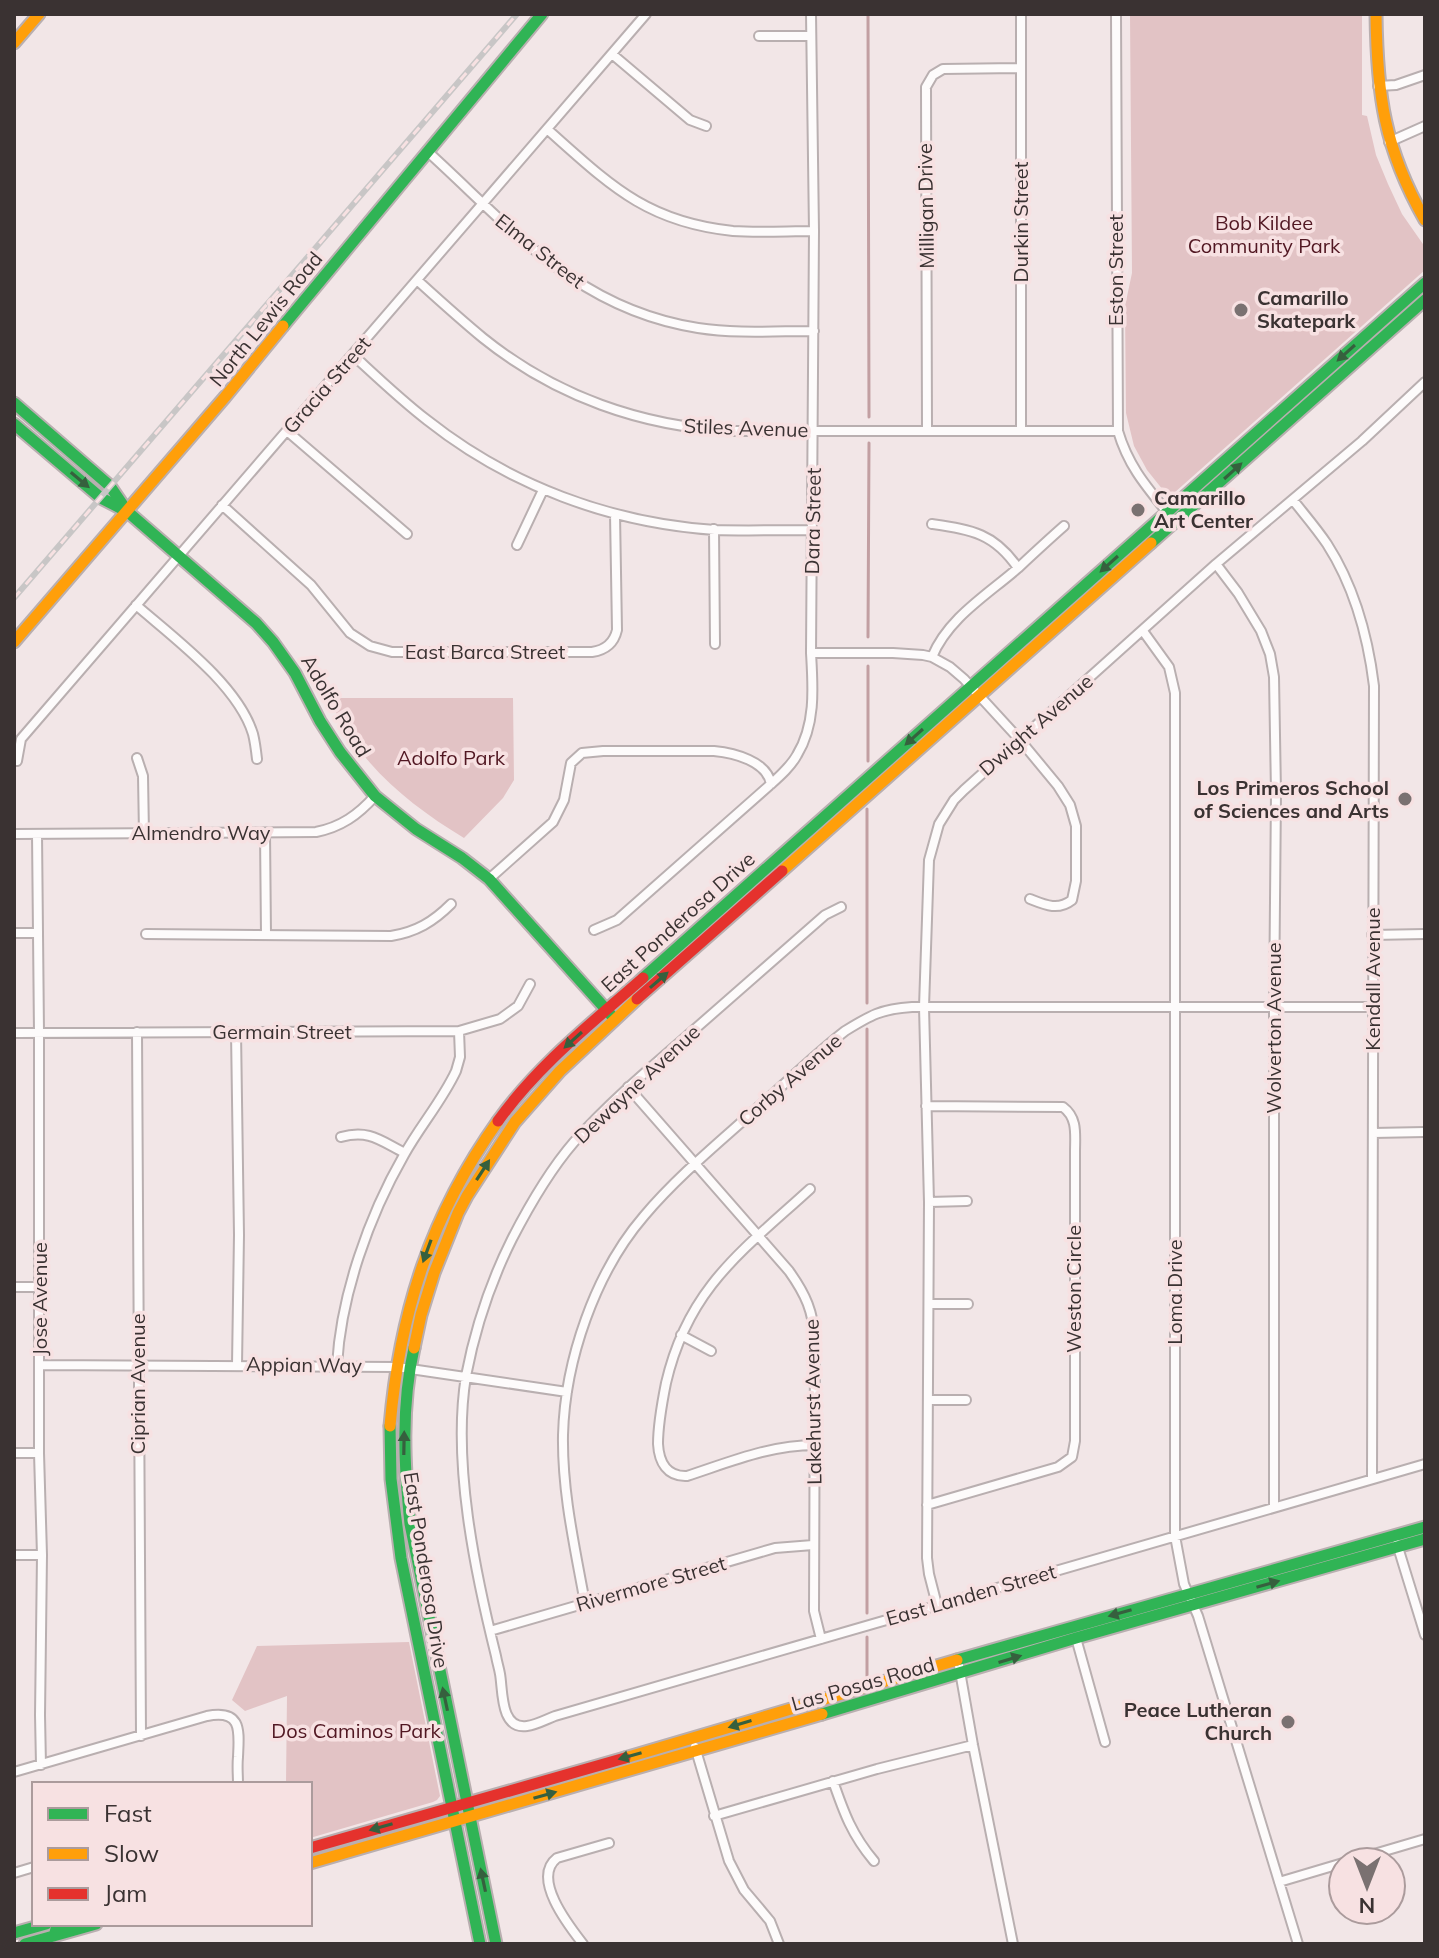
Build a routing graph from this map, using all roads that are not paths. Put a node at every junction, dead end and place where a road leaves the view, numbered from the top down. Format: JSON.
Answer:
{"nodes":[{"id":1,"x":39,"y":14,"type":"edge"},
{"id":2,"x":542,"y":14,"type":"edge"},
{"id":3,"x":646,"y":14,"type":"edge"},
{"id":4,"x":811,"y":14,"type":"edge"},
{"id":5,"x":1021,"y":14,"type":"edge"},
{"id":6,"x":1116,"y":14,"type":"edge"},
{"id":7,"x":1376,"y":14,"type":"edge"},
{"id":8,"x":759,"y":36,"type":"dead end"},
{"id":9,"x":811,"y":36,"type":"junction"},
{"id":10,"x":14,"y":43,"type":"edge"},
{"id":11,"x":612,"y":54,"type":"junction"},
{"id":12,"x":1021,"y":68,"type":"junction"},
{"id":13,"x":1425,"y":75,"type":"edge"},
{"id":14,"x":1378,"y":86,"type":"junction"},
{"id":15,"x":706,"y":126,"type":"dead end"},
{"id":16,"x":547,"y":129,"type":"junction"},
{"id":17,"x":1424,"y":129,"type":"edge"},
{"id":18,"x":1389,"y":142,"type":"junction"},
{"id":19,"x":427,"y":151,"type":"junction"},
{"id":20,"x":483,"y":205,"type":"junction"},
{"id":21,"x":1425,"y":220,"type":"edge"},
{"id":22,"x":814,"y":231,"type":"junction"},
{"id":23,"x":417,"y":280,"type":"junction"},
{"id":24,"x":1425,"y":283,"type":"edge"},
{"id":25,"x":1425,"y":300,"type":"edge"},
{"id":26,"x":814,"y":331,"type":"junction"},
{"id":27,"x":353,"y":355,"type":"junction"},
{"id":28,"x":1425,"y":382,"type":"edge"},
{"id":29,"x":14,"y":403,"type":"edge"},
{"id":30,"x":14,"y":424,"type":"edge"},
{"id":31,"x":814,"y":430,"type":"junction"},
{"id":32,"x":927,"y":430,"type":"junction"},
{"id":33,"x":287,"y":431,"type":"junction"},
{"id":34,"x":1021,"y":431,"type":"junction"},
{"id":35,"x":1118,"y":431,"type":"junction"},
{"id":36,"x":543,"y":490,"type":"junction"},
{"id":37,"x":1293,"y":500,"type":"junction"},
{"id":38,"x":222,"y":505,"type":"junction"},
{"id":39,"x":128,"y":512,"type":"junction"},
{"id":40,"x":1167,"y":512,"type":"junction"},
{"id":41,"x":615,"y":514,"type":"junction"},
{"id":42,"x":1175,"y":522,"type":"junction"},
{"id":43,"x":932,"y":524,"type":"dead end"},
{"id":44,"x":1064,"y":526,"type":"dead end"},
{"id":45,"x":714,"y":529,"type":"junction"},
{"id":46,"x":813,"y":530,"type":"junction"},
{"id":47,"x":407,"y":534,"type":"dead end"},
{"id":48,"x":517,"y":545,"type":"dead end"},
{"id":49,"x":178,"y":555,"type":"junction"},
{"id":50,"x":1216,"y":564,"type":"junction"},
{"id":51,"x":1018,"y":568,"type":"junction"},
{"id":52,"x":136,"y":605,"type":"junction"},
{"id":53,"x":1143,"y":631,"type":"junction"},
{"id":54,"x":14,"y":642,"type":"edge"},
{"id":55,"x":715,"y":644,"type":"dead end"},
{"id":56,"x":811,"y":653,"type":"junction"},
{"id":57,"x":932,"y":657,"type":"junction"},
{"id":58,"x":975,"y":691,"type":"junction"},
{"id":59,"x":1020,"y":740,"type":"junction"},
{"id":60,"x":137,"y":758,"type":"dead end"},
{"id":61,"x":257,"y":759,"type":"dead end"},
{"id":62,"x":17,"y":761,"type":"dead end"},
{"id":63,"x":771,"y":784,"type":"junction"},
{"id":64,"x":375,"y":796,"type":"junction"},
{"id":65,"x":265,"y":833,"type":"junction"},
{"id":66,"x":14,"y":834,"type":"edge"},
{"id":67,"x":37,"y":834,"type":"junction"},
{"id":68,"x":144,"y":834,"type":"junction"},
{"id":69,"x":489,"y":879,"type":"junction"},
{"id":70,"x":1030,"y":899,"type":"dead end"},
{"id":71,"x":451,"y":904,"type":"dead end"},
{"id":72,"x":841,"y":907,"type":"dead end"},
{"id":73,"x":594,"y":930,"type":"dead end"},
{"id":74,"x":14,"y":933,"type":"edge"},
{"id":75,"x":38,"y":933,"type":"junction"},
{"id":76,"x":146,"y":934,"type":"dead end"},
{"id":77,"x":1425,"y":934,"type":"edge"},
{"id":78,"x":266,"y":935,"type":"junction"},
{"id":79,"x":1372,"y":935,"type":"junction"},
{"id":80,"x":530,"y":984,"type":"dead end"},
{"id":81,"x":924,"y":1007,"type":"junction"},
{"id":82,"x":1176,"y":1007,"type":"junction"},
{"id":83,"x":1274,"y":1007,"type":"junction"},
{"id":84,"x":1372,"y":1007,"type":"junction"},
{"id":85,"x":610,"y":1014,"type":"junction"},
{"id":86,"x":459,"y":1031,"type":"junction"},
{"id":87,"x":39,"y":1032,"type":"junction"},
{"id":88,"x":137,"y":1032,"type":"junction"},
{"id":89,"x":236,"y":1032,"type":"junction"},
{"id":90,"x":14,"y":1033,"type":"edge"},
{"id":91,"x":628,"y":1087,"type":"junction"},
{"id":92,"x":926,"y":1106,"type":"junction"},
{"id":93,"x":1425,"y":1132,"type":"edge"},
{"id":94,"x":1373,"y":1133,"type":"junction"},
{"id":95,"x":341,"y":1137,"type":"dead end"},
{"id":96,"x":405,"y":1153,"type":"junction"},
{"id":97,"x":695,"y":1164,"type":"junction"},
{"id":98,"x":810,"y":1189,"type":"dead end"},
{"id":99,"x":967,"y":1201,"type":"dead end"},
{"id":100,"x":929,"y":1202,"type":"junction"},
{"id":101,"x":759,"y":1236,"type":"junction"},
{"id":102,"x":14,"y":1287,"type":"edge"},
{"id":103,"x":40,"y":1287,"type":"junction"},
{"id":104,"x":929,"y":1304,"type":"junction"},
{"id":105,"x":968,"y":1304,"type":"dead end"},
{"id":106,"x":681,"y":1335,"type":"junction"},
{"id":107,"x":711,"y":1351,"type":"dead end"},
{"id":108,"x":40,"y":1365,"type":"junction"},
{"id":109,"x":138,"y":1365,"type":"junction"},
{"id":110,"x":237,"y":1365,"type":"junction"},
{"id":111,"x":337,"y":1365,"type":"junction"},
{"id":112,"x":403,"y":1367,"type":"junction"},
{"id":113,"x":466,"y":1376,"type":"junction"},
{"id":114,"x":567,"y":1392,"type":"junction"},
{"id":115,"x":929,"y":1400,"type":"junction"},
{"id":116,"x":966,"y":1400,"type":"dead end"},
{"id":117,"x":815,"y":1445,"type":"junction"},
{"id":118,"x":14,"y":1453,"type":"edge"},
{"id":119,"x":39,"y":1453,"type":"junction"},
{"id":120,"x":1425,"y":1464,"type":"edge"},
{"id":121,"x":1372,"y":1479,"type":"junction"},
{"id":122,"x":927,"y":1505,"type":"junction"},
{"id":123,"x":1274,"y":1507,"type":"junction"},
{"id":124,"x":1425,"y":1527,"type":"edge"},
{"id":125,"x":1175,"y":1536,"type":"junction"},
{"id":126,"x":1425,"y":1539,"type":"edge"},
{"id":127,"x":1396,"y":1542,"type":"junction"},
{"id":128,"x":813,"y":1545,"type":"junction"},
{"id":129,"x":14,"y":1555,"type":"edge"},
{"id":130,"x":42,"y":1555,"type":"junction"},
{"id":131,"x":1191,"y":1600,"type":"junction"},
{"id":132,"x":585,"y":1603,"type":"junction"},
{"id":133,"x":937,"y":1605,"type":"junction"},
{"id":134,"x":490,"y":1631,"type":"junction"},
{"id":135,"x":1425,"y":1635,"type":"edge"},
{"id":136,"x":1076,"y":1638,"type":"junction"},
{"id":137,"x":821,"y":1639,"type":"junction"},
{"id":138,"x":958,"y":1660,"type":"junction"},
{"id":139,"x":960,"y":1674,"type":"junction"},
{"id":140,"x":517,"y":1725,"type":"joint"},
{"id":141,"x":141,"y":1736,"type":"junction"},
{"id":142,"x":693,"y":1738,"type":"junction"},
{"id":143,"x":1105,"y":1742,"type":"dead end"},
{"id":144,"x":973,"y":1745,"type":"junction"},
{"id":145,"x":696,"y":1751,"type":"junction"},
{"id":146,"x":41,"y":1765,"type":"junction"},
{"id":147,"x":14,"y":1772,"type":"edge"},
{"id":148,"x":833,"y":1781,"type":"junction"},
{"id":149,"x":238,"y":1782,"type":"edge"},
{"id":150,"x":467,"y":1803,"type":"junction"},
{"id":151,"x":452,"y":1807,"type":"junction"},
{"id":152,"x":470,"y":1816,"type":"junction"},
{"id":153,"x":714,"y":1816,"type":"junction"},
{"id":154,"x":455,"y":1821,"type":"junction"},
{"id":155,"x":1425,"y":1839,"type":"edge"},
{"id":156,"x":609,"y":1843,"type":"dead end"},
{"id":157,"x":1402,"y":1846,"type":"edge"},
{"id":158,"x":312,"y":1851,"type":"edge"},
{"id":159,"x":874,"y":1861,"type":"dead end"},
{"id":160,"x":312,"y":1862,"type":"edge"},
{"id":161,"x":1327,"y":1868,"type":"edge"},
{"id":162,"x":1279,"y":1882,"type":"junction"},
{"id":163,"x":39,"y":1926,"type":"edge"},
{"id":164,"x":62,"y":1926,"type":"edge"},
{"id":165,"x":89,"y":1926,"type":"edge"},
{"id":166,"x":14,"y":1933,"type":"edge"},
{"id":167,"x":54,"y":1936,"type":"junction"},
{"id":168,"x":25,"y":1944,"type":"edge"},
{"id":169,"x":480,"y":1944,"type":"edge"},
{"id":170,"x":496,"y":1944,"type":"edge"},
{"id":171,"x":583,"y":1944,"type":"edge"},
{"id":172,"x":779,"y":1944,"type":"edge"},
{"id":173,"x":1013,"y":1944,"type":"edge"},
{"id":174,"x":1298,"y":1944,"type":"edge"}],
"edges":[{"from":1,"to":10,"type":"main road"},
{"from":2,"to":19,"type":"main road","name":"North Lewis Road"},
{"from":3,"to":11,"type":"street","name":"Gracia Street"},
{"from":4,"to":9,"type":"street","name":"Dara Street"},
{"from":5,"to":12,"type":"street","name":"Durkin Street"},
{"from":6,"to":35,"type":"street","name":"Eston Street"},
{"from":7,"to":14,"type":"main road"},
{"from":8,"to":9,"type":"street"},
{"from":9,"to":22,"type":"street","name":"Dara Street"},
{"from":11,"to":15,"type":"street"},
{"from":11,"to":16,"type":"street","name":"Gracia Street"},
{"from":12,"to":32,"type":"street","name":"Milligan Drive"},
{"from":12,"to":34,"type":"street","name":"Durkin Street"},
{"from":13,"to":14,"type":"street"},
{"from":14,"to":18,"type":"main road"},
{"from":16,"to":20,"type":"street","name":"Gracia Street"},
{"from":16,"to":22,"type":"street"},
{"from":17,"to":18,"type":"street"},
{"from":18,"to":21,"type":"main road"},
{"from":19,"to":20,"type":"street","name":"Elma Street"},
{"from":19,"to":39,"type":"main road","name":"North Lewis Road"},
{"from":20,"to":23,"type":"street","name":"Gracia Street"},
{"from":20,"to":26,"type":"street","name":"Elma Street"},
{"from":22,"to":26,"type":"street","name":"Dara Street"},
{"from":23,"to":27,"type":"street","name":"Gracia Street"},
{"from":23,"to":31,"type":"street","name":"Stiles Avenue"},
{"from":24,"to":40,"type":"main road","name":"East Ponderosa Drive","one_way":true},
{"from":42,"to":25,"type":"main road","name":"East Ponderosa Drive","one_way":true},
{"from":26,"to":31,"type":"street","name":"Dara Street"},
{"from":27,"to":33,"type":"street","name":"Gracia Street"},
{"from":27,"to":36,"type":"street"},
{"from":28,"to":37,"type":"street","name":"Dwight Avenue"},
{"from":29,"to":39,"type":"main road","name":"Adolfo Road"},
{"from":30,"to":39,"type":"main road","name":"Adolfo Road","one_way":true},
{"from":31,"to":32,"type":"street","name":"Stiles Avenue"},
{"from":31,"to":46,"type":"street","name":"Dara Street"},
{"from":32,"to":34,"type":"street","name":"Stiles Avenue"},
{"from":33,"to":38,"type":"street","name":"Gracia Street"},
{"from":33,"to":47,"type":"street"},
{"from":34,"to":35,"type":"street","name":"Stiles Avenue"},
{"from":35,"to":40,"type":"street","name":"Eston Street"},
{"from":36,"to":41,"type":"street"},
{"from":36,"to":48,"type":"street"},
{"from":37,"to":50,"type":"street","name":"Dwight Avenue"},
{"from":37,"to":79,"type":"street","name":"Kendall Avenue"},
{"from":38,"to":41,"type":"street","name":"East Barca Street"},
{"from":38,"to":49,"type":"street","name":"Gracia Street"},
{"from":39,"to":49,"type":"main road","name":"Adolfo Road"},
{"from":39,"to":54,"type":"main road","name":"North Lewis Road"},
{"from":40,"to":42,"type":"main road"},
{"from":40,"to":58,"type":"main road","name":"East Ponderosa Drive","one_way":true},
{"from":41,"to":45,"type":"street"},
{"from":42,"to":58,"type":"main road","name":"East Ponderosa Drive"},
{"from":43,"to":51,"type":"street"},
{"from":44,"to":51,"type":"street"},
{"from":45,"to":46,"type":"street"},
{"from":45,"to":55,"type":"street"},
{"from":46,"to":56,"type":"street","name":"Dara Street"},
{"from":49,"to":52,"type":"street","name":"Gracia Street"},
{"from":49,"to":64,"type":"main road","name":"Adolfo Road"},
{"from":50,"to":53,"type":"street","name":"Dwight Avenue"},
{"from":50,"to":83,"type":"street","name":"Wolverton Avenue"},
{"from":51,"to":57,"type":"street"},
{"from":52,"to":61,"type":"street"},
{"from":52,"to":62,"type":"street","name":"Gracia Street"},
{"from":53,"to":59,"type":"street","name":"Dwight Avenue"},
{"from":53,"to":82,"type":"street","name":"Loma Drive"},
{"from":56,"to":57,"type":"street"},
{"from":56,"to":63,"type":"street","name":"Dara Street"},
{"from":57,"to":58,"type":"street"},
{"from":58,"to":59,"type":"street"},
{"from":58,"to":85,"type":"main road","name":"East Ponderosa Drive"},
{"from":59,"to":70,"type":"street"},
{"from":59,"to":81,"type":"street","name":"Dwight Avenue"},
{"from":60,"to":68,"type":"street"},
{"from":63,"to":69,"type":"street"},
{"from":63,"to":73,"type":"street","name":"Dara Street"},
{"from":64,"to":65,"type":"street","name":"Almendro Way"},
{"from":64,"to":69,"type":"main road","name":"Adolfo Road"},
{"from":65,"to":68,"type":"street","name":"Almendro Way"},
{"from":65,"to":78,"type":"street"},
{"from":66,"to":67,"type":"street","name":"Almendro Way"},
{"from":67,"to":68,"type":"street","name":"Almendro Way"},
{"from":67,"to":75,"type":"street","name":"Jose Avenue"},
{"from":69,"to":85,"type":"main road","name":"Adolfo Road"},
{"from":71,"to":78,"type":"street"},
{"from":72,"to":91,"type":"street","name":"Dewayne Avenue"},
{"from":74,"to":75,"type":"street"},
{"from":75,"to":87,"type":"street","name":"Jose Avenue"},
{"from":76,"to":78,"type":"street"},
{"from":77,"to":79,"type":"street"},
{"from":79,"to":84,"type":"street","name":"Kendall Avenue"},
{"from":80,"to":86,"type":"street","name":"Germain Street"},
{"from":81,"to":82,"type":"street","name":"Corby Avenue"},
{"from":81,"to":92,"type":"street","name":"Dwight Avenue"},
{"from":81,"to":97,"type":"street","name":"Corby Avenue"},
{"from":82,"to":83,"type":"street","name":"Corby Avenue"},
{"from":82,"to":125,"type":"street","name":"Loma Drive"},
{"from":83,"to":84,"type":"street","name":"Corby Avenue"},
{"from":83,"to":123,"type":"street","name":"Wolverton Avenue"},
{"from":84,"to":94,"type":"street","name":"Kendall Avenue"},
{"from":85,"to":112,"type":"main road","name":"East Ponderosa Drive"},
{"from":86,"to":89,"type":"street","name":"Germain Street"},
{"from":86,"to":96,"type":"street"},
{"from":87,"to":88,"type":"street","name":"Germain Street"},
{"from":87,"to":90,"type":"street","name":"Germain Street"},
{"from":87,"to":103,"type":"street","name":"Jose Avenue"},
{"from":88,"to":89,"type":"street","name":"Germain Street"},
{"from":88,"to":109,"type":"street","name":"Ciprian Avenue"},
{"from":89,"to":110,"type":"street"},
{"from":91,"to":97,"type":"street","name":"Lakehurst Avenue"},
{"from":91,"to":113,"type":"street","name":"Dewayne Avenue"},
{"from":92,"to":100,"type":"street","name":"Dwight Avenue"},
{"from":92,"to":122,"type":"street","name":"Weston Circle"},
{"from":93,"to":94,"type":"street"},
{"from":94,"to":121,"type":"street","name":"Kendall Avenue"},
{"from":95,"to":96,"type":"street"},
{"from":96,"to":111,"type":"street"},
{"from":97,"to":101,"type":"street","name":"Lakehurst Avenue"},
{"from":97,"to":114,"type":"street","name":"Corby Avenue"},
{"from":98,"to":101,"type":"street"},
{"from":99,"to":100,"type":"street"},
{"from":100,"to":104,"type":"street","name":"Dwight Avenue"},
{"from":101,"to":106,"type":"street"},
{"from":101,"to":117,"type":"street","name":"Lakehurst Avenue"},
{"from":102,"to":103,"type":"street"},
{"from":103,"to":108,"type":"street","name":"Jose Avenue"},
{"from":104,"to":105,"type":"street"},
{"from":104,"to":115,"type":"street","name":"Dwight Avenue"},
{"from":106,"to":107,"type":"street"},
{"from":106,"to":117,"type":"street"},
{"from":108,"to":109,"type":"street","name":"Appian Way"},
{"from":108,"to":119,"type":"street","name":"Jose Avenue"},
{"from":109,"to":110,"type":"street","name":"Appian Way"},
{"from":109,"to":141,"type":"street","name":"Ciprian Avenue"},
{"from":110,"to":111,"type":"street","name":"Appian Way"},
{"from":111,"to":112,"type":"street","name":"Appian Way"},
{"from":112,"to":113,"type":"street","name":"Appian Way"},
{"from":150,"to":112,"type":"main road","name":"East Ponderosa Drive","one_way":true},
{"from":112,"to":151,"type":"main road","name":"East Ponderosa Drive"},
{"from":113,"to":114,"type":"street","name":"Appian Way"},
{"from":113,"to":134,"type":"street","name":"Dewayne Avenue"},
{"from":114,"to":132,"type":"street","name":"Corby Avenue"},
{"from":115,"to":116,"type":"street"},
{"from":115,"to":122,"type":"street","name":"Dwight Avenue"},
{"from":117,"to":128,"type":"street","name":"Lakehurst Avenue"},
{"from":118,"to":119,"type":"street"},
{"from":119,"to":130,"type":"street","name":"Jose Avenue"},
{"from":120,"to":121,"type":"street","name":"East Landen Street"},
{"from":121,"to":123,"type":"street","name":"East Landen Street"},
{"from":122,"to":133,"type":"street","name":"Dwight Avenue"},
{"from":123,"to":125,"type":"street","name":"East Landen Street"},
{"from":124,"to":127,"type":"main road","name":"Las Posas Road"},
{"from":125,"to":131,"type":"street","name":"Loma Drive"},
{"from":125,"to":133,"type":"street","name":"East Landen Street"},
{"from":126,"to":127,"type":"main road","name":"Las Posas Road"},
{"from":127,"to":131,"type":"main road","name":"Las Posas Road"},
{"from":127,"to":135,"type":"street"},
{"from":128,"to":132,"type":"street","name":"Rivermore Street"},
{"from":128,"to":137,"type":"street","name":"Lakehurst Avenue"},
{"from":129,"to":130,"type":"street"},
{"from":130,"to":146,"type":"street","name":"Jose Avenue"},
{"from":131,"to":136,"type":"main road","name":"Las Posas Road"},
{"from":131,"to":138,"type":"main road","name":"Las Posas Road","one_way":true},
{"from":131,"to":162,"type":"street","name":"Loma Drive"},
{"from":132,"to":134,"type":"street","name":"Rivermore Street"},
{"from":133,"to":137,"type":"street","name":"East Landen Street"},
{"from":134,"to":140,"type":"street","name":"Dewayne Avenue"},
{"from":139,"to":136,"type":"main road","name":"Las Posas Road","one_way":true},
{"from":136,"to":143,"type":"street"},
{"from":137,"to":140,"type":"street","name":"East Landen Street"},
{"from":138,"to":139,"type":"street"},
{"from":138,"to":142,"type":"main road","name":"Las Posas Road","one_way":true},
{"from":139,"to":144,"type":"street"},
{"from":139,"to":145,"type":"main road","name":"Las Posas Road"},
{"from":141,"to":146,"type":"street"},
{"from":141,"to":149,"type":"street"},
{"from":142,"to":145,"type":"street"},
{"from":142,"to":150,"type":"main road","name":"Las Posas Road","one_way":true},
{"from":144,"to":148,"type":"street"},
{"from":144,"to":173,"type":"street"},
{"from":152,"to":145,"type":"main road","name":"Las Posas Road","one_way":true},
{"from":145,"to":153,"type":"street"},
{"from":146,"to":147,"type":"street"},
{"from":148,"to":153,"type":"street"},
{"from":148,"to":159,"type":"street"},
{"from":150,"to":151,"type":"main road","name":"Las Posas Road"},
{"from":150,"to":152,"type":"main road","name":"East Ponderosa Drive"},
{"from":151,"to":154,"type":"main road","name":"East Ponderosa Drive"},
{"from":151,"to":158,"type":"main road","name":"Las Posas Road","one_way":true},
{"from":152,"to":154,"type":"main road","name":"Las Posas Road"},
{"from":170,"to":152,"type":"main road","name":"East Ponderosa Drive","one_way":true},
{"from":153,"to":172,"type":"street"},
{"from":154,"to":160,"type":"main road","name":"Las Posas Road"},
{"from":154,"to":169,"type":"main road","name":"East Ponderosa Drive"},
{"from":155,"to":157,"type":"street"},
{"from":156,"to":171,"type":"street"},
{"from":161,"to":162,"type":"street"},
{"from":162,"to":174,"type":"street","name":"Loma Drive"},
{"from":163,"to":166,"type":"main road"},
{"from":164,"to":167,"type":"main road"},
{"from":165,"to":167,"type":"main road"},
{"from":167,"to":168,"type":"main road"}]}
